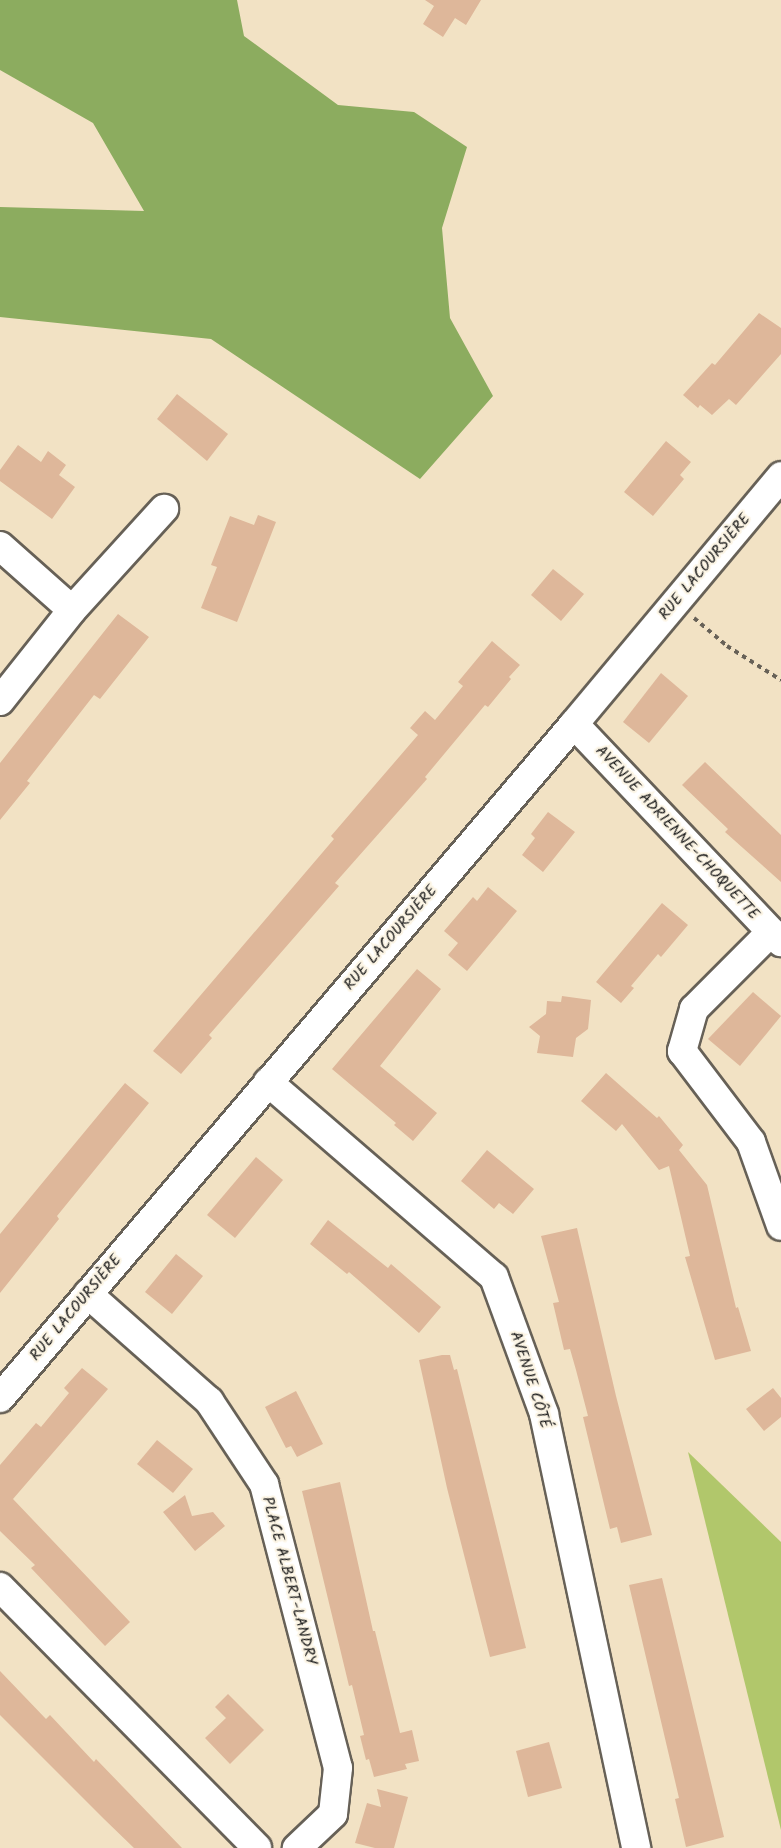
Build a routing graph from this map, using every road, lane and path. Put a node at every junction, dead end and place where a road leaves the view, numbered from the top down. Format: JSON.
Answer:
{"nodes":[{"id":1,"x":781,"y":476,"type":"edge"},
{"id":2,"x":164,"y":509,"type":"dead end"},
{"id":3,"x":0,"y":546,"type":"edge"},
{"id":4,"x":675,"y":603,"type":"junction"},
{"id":5,"x":72,"y":610,"type":"junction"},
{"id":6,"x":781,"y":680,"type":"edge"},
{"id":7,"x":0,"y":701,"type":"edge"},
{"id":8,"x":574,"y":724,"type":"junction"},
{"id":9,"x":776,"y":937,"type":"edge"},
{"id":10,"x":268,"y":1082,"type":"junction"},
{"id":11,"x":781,"y":1226,"type":"edge"},
{"id":12,"x":88,"y":1294,"type":"junction"},
{"id":13,"x":0,"y":1398,"type":"edge"},
{"id":14,"x":0,"y":1587,"type":"edge"},
{"id":15,"x":257,"y":1848,"type":"edge"},
{"id":16,"x":297,"y":1848,"type":"edge"},
{"id":17,"x":636,"y":1848,"type":"edge"}],
"edges":[{"from":1,"to":4,"type":"street","name":"RUE LACOURSIÈRE"},
{"from":2,"to":5,"type":"street"},
{"from":3,"to":5,"type":"street"},
{"from":4,"to":6,"type":"path"},
{"from":4,"to":8,"type":"street","name":"RUE LACOURSIÈRE"},
{"from":5,"to":7,"type":"street"},
{"from":8,"to":9,"type":"street","name":"AVENUE ADRIENNE-CHOQUETTE"},
{"from":8,"to":10,"type":"street","name":"RUE LACOURSIÈRE"},
{"from":9,"to":11,"type":"street"},
{"from":10,"to":12,"type":"street","name":"RUE LACOURSIÈRE"},
{"from":10,"to":17,"type":"street","name":"AVENUE CÔTÉ"},
{"from":12,"to":13,"type":"street","name":"RUE LACOURSIÈRE"},
{"from":12,"to":16,"type":"street","name":"PLACE ALBERT-LANDRY"},
{"from":14,"to":15,"type":"street"}]}
